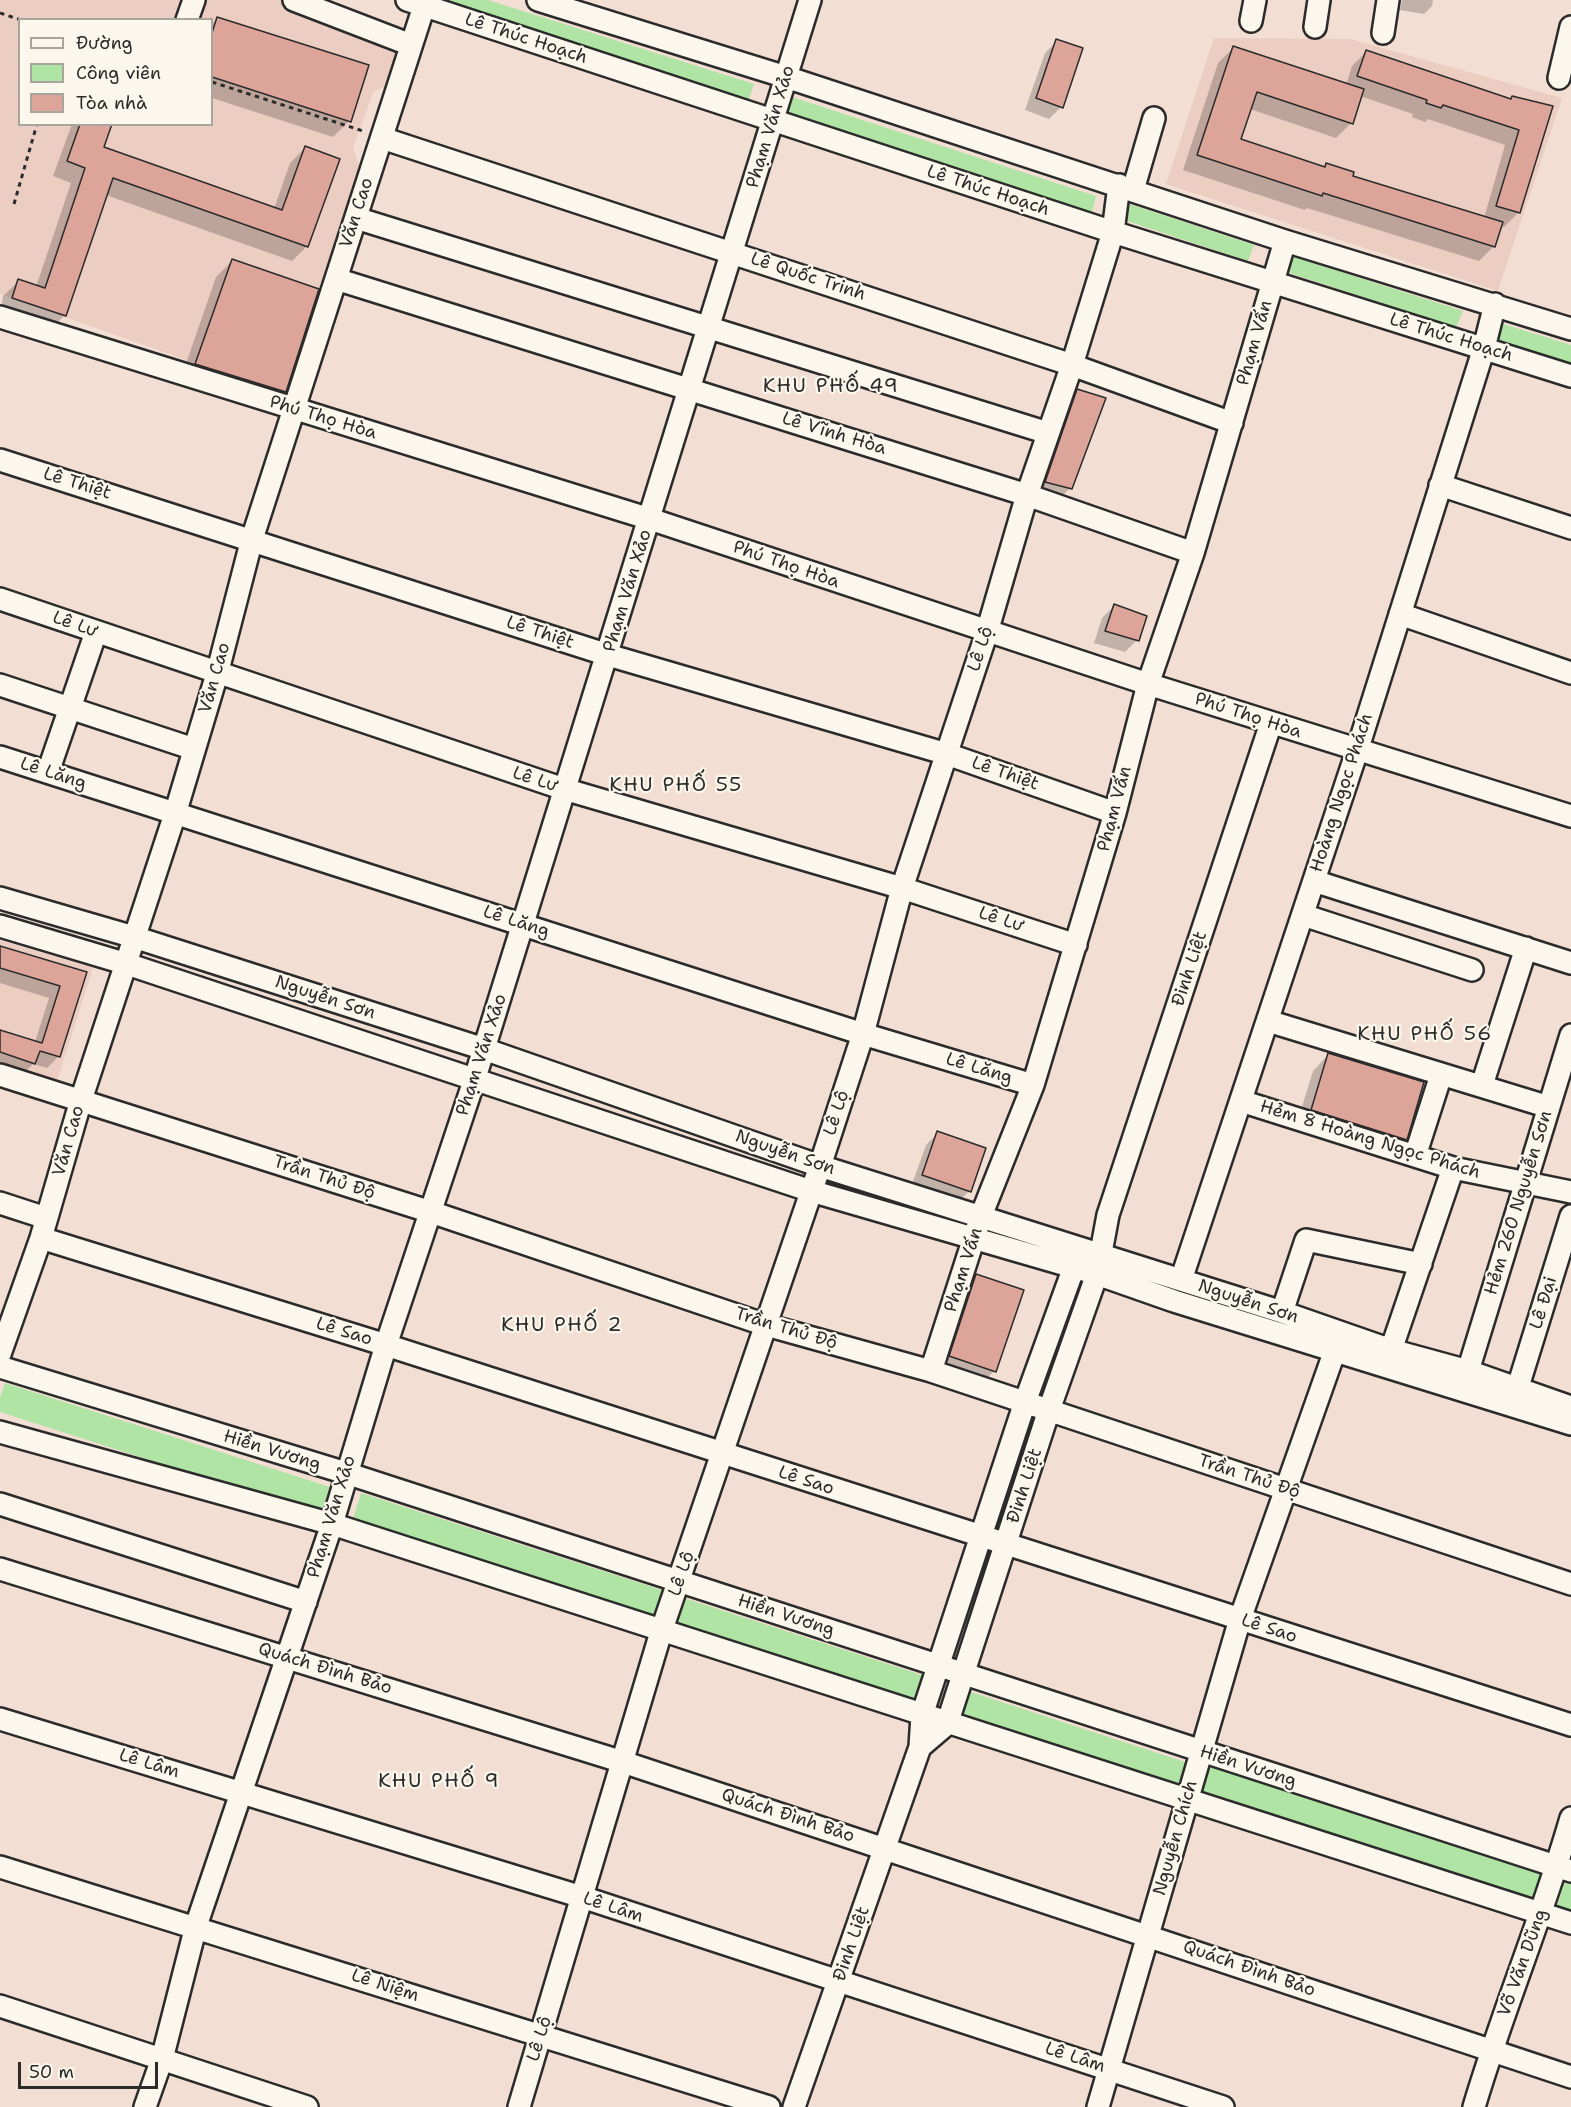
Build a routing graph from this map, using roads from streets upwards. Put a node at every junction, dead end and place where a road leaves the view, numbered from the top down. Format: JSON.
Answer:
{"nodes":[{"id":1,"x":194,"y":0,"type":"edge"},
{"id":2,"x":294,"y":0,"type":"edge"},
{"id":3,"x":538,"y":0,"type":"edge"},
{"id":4,"x":810,"y":0,"type":"edge"},
{"id":5,"x":1255,"y":0,"type":"edge"},
{"id":6,"x":1319,"y":0,"type":"edge"},
{"id":7,"x":1388,"y":0,"type":"edge"},
{"id":8,"x":419,"y":2,"type":"edge"},
{"id":9,"x":188,"y":18,"type":"edge"},
{"id":10,"x":1251,"y":21,"type":"dead end"},
{"id":11,"x":1315,"y":27,"type":"dead end"},
{"id":12,"x":1571,"y":27,"type":"edge"},
{"id":13,"x":1383,"y":33,"type":"dead end"},
{"id":14,"x":411,"y":45,"type":"junction"},
{"id":15,"x":786,"y":77,"type":"junction"},
{"id":16,"x":1559,"y":78,"type":"dead end"},
{"id":17,"x":1154,"y":118,"type":"dead end"},
{"id":18,"x":774,"y":120,"type":"junction"},
{"id":19,"x":382,"y":138,"type":"junction"},
{"id":20,"x":1126,"y":187,"type":"junction"},
{"id":21,"x":356,"y":218,"type":"junction"},
{"id":22,"x":1113,"y":232,"type":"junction"},
{"id":23,"x":1285,"y":241,"type":"junction"},
{"id":24,"x":733,"y":252,"type":"junction"},
{"id":25,"x":336,"y":279,"type":"junction"},
{"id":26,"x":1272,"y":282,"type":"junction"},
{"id":27,"x":1495,"y":304,"type":"junction"},
{"id":28,"x":0,"y":317,"type":"edge"},
{"id":29,"x":1571,"y":329,"type":"edge"},
{"id":30,"x":709,"y":330,"type":"junction"},
{"id":31,"x":1484,"y":348,"type":"junction"},
{"id":32,"x":1072,"y":365,"type":"junction"},
{"id":33,"x":1571,"y":376,"type":"edge"},
{"id":34,"x":690,"y":389,"type":"junction"},
{"id":35,"x":294,"y":409,"type":"junction"},
{"id":36,"x":1232,"y":423,"type":"junction"},
{"id":37,"x":1048,"y":433,"type":"junction"},
{"id":38,"x":0,"y":460,"type":"edge"},
{"id":39,"x":1440,"y":485,"type":"junction"},
{"id":40,"x":1027,"y":495,"type":"junction"},
{"id":41,"x":650,"y":519,"type":"junction"},
{"id":42,"x":1571,"y":528,"type":"edge"},
{"id":43,"x":252,"y":539,"type":"junction"},
{"id":44,"x":1193,"y":553,"type":"junction"},
{"id":45,"x":0,"y":599,"type":"edge"},
{"id":46,"x":1400,"y":614,"type":"junction"},
{"id":47,"x":96,"y":632,"type":"junction"},
{"id":48,"x":987,"y":632,"type":"junction"},
{"id":49,"x":608,"y":655,"type":"junction"},
{"id":50,"x":1571,"y":673,"type":"edge"},
{"id":51,"x":217,"y":674,"type":"junction"},
{"id":52,"x":1148,"y":684,"type":"junction"},
{"id":53,"x":0,"y":685,"type":"edge"},
{"id":54,"x":70,"y":708,"type":"junction"},
{"id":55,"x":1271,"y":723,"type":"junction"},
{"id":56,"x":194,"y":749,"type":"junction"},
{"id":57,"x":1357,"y":751,"type":"junction"},
{"id":58,"x":947,"y":754,"type":"junction"},
{"id":59,"x":0,"y":757,"type":"edge"},
{"id":60,"x":48,"y":772,"type":"junction"},
{"id":61,"x":564,"y":789,"type":"junction"},
{"id":62,"x":1115,"y":813,"type":"junction"},
{"id":63,"x":175,"y":814,"type":"junction"},
{"id":64,"x":1571,"y":816,"type":"edge"},
{"id":65,"x":1314,"y":881,"type":"junction"},
{"id":66,"x":902,"y":888,"type":"junction"},
{"id":67,"x":0,"y":898,"type":"edge"},
{"id":68,"x":1303,"y":915,"type":"junction"},
{"id":69,"x":523,"y":924,"type":"junction"},
{"id":70,"x":0,"y":926,"type":"edge"},
{"id":71,"x":134,"y":937,"type":"junction"},
{"id":72,"x":1076,"y":945,"type":"junction"},
{"id":73,"x":1526,"y":948,"type":"junction"},
{"id":74,"x":1571,"y":963,"type":"edge"},
{"id":75,"x":127,"y":964,"type":"junction"},
{"id":76,"x":1472,"y":970,"type":"dead end"},
{"id":77,"x":1268,"y":1021,"type":"junction"},
{"id":78,"x":863,"y":1034,"type":"junction"},
{"id":79,"x":1571,"y":1035,"type":"edge"},
{"id":80,"x":484,"y":1049,"type":"junction"},
{"id":81,"x":0,"y":1075,"type":"edge"},
{"id":82,"x":1441,"y":1075,"type":"junction"},
{"id":83,"x":474,"y":1081,"type":"junction"},
{"id":84,"x":1033,"y":1085,"type":"junction"},
{"id":85,"x":1482,"y":1085,"type":"junction"},
{"id":86,"x":81,"y":1100,"type":"junction"},
{"id":87,"x":1241,"y":1101,"type":"junction"},
{"id":88,"x":1549,"y":1107,"type":"junction"},
{"id":89,"x":1415,"y":1156,"type":"junction"},
{"id":90,"x":820,"y":1166,"type":"junction"},
{"id":91,"x":1453,"y":1168,"type":"junction"},
{"id":92,"x":1526,"y":1182,"type":"junction"},
{"id":93,"x":811,"y":1191,"type":"junction"},
{"id":94,"x":1571,"y":1192,"type":"edge"},
{"id":95,"x":0,"y":1203,"type":"edge"},
{"id":96,"x":431,"y":1212,"type":"junction"},
{"id":97,"x":1108,"y":1215,"type":"junction"},
{"id":98,"x":981,"y":1216,"type":"junction"},
{"id":99,"x":1571,"y":1216,"type":"edge"},
{"id":100,"x":44,"y":1228,"type":"junction"},
{"id":101,"x":975,"y":1238,"type":"junction"},
{"id":102,"x":1077,"y":1258,"type":"junction"},
{"id":103,"x":1100,"y":1264,"type":"junction"},
{"id":104,"x":1421,"y":1264,"type":"junction"},
{"id":105,"x":1182,"y":1280,"type":"junction"},
{"id":106,"x":7,"y":1308,"type":"edge"},
{"id":107,"x":1282,"y":1312,"type":"junction"},
{"id":108,"x":766,"y":1325,"type":"junction"},
{"id":109,"x":1338,"y":1343,"type":"junction"},
{"id":110,"x":386,"y":1345,"type":"junction"},
{"id":111,"x":1391,"y":1350,"type":"junction"},
{"id":112,"x":0,"y":1354,"type":"edge"},
{"id":113,"x":0,"y":1367,"type":"edge"},
{"id":114,"x":931,"y":1371,"type":"junction"},
{"id":115,"x":1468,"y":1371,"type":"junction"},
{"id":116,"x":1517,"y":1390,"type":"junction"},
{"id":117,"x":1025,"y":1402,"type":"junction"},
{"id":118,"x":1571,"y":1407,"type":"edge"},
{"id":119,"x":1049,"y":1410,"type":"junction"},
{"id":120,"x":1571,"y":1424,"type":"edge"},
{"id":121,"x":0,"y":1432,"type":"edge"},
{"id":122,"x":722,"y":1454,"type":"junction"},
{"id":123,"x":346,"y":1473,"type":"junction"},
{"id":124,"x":1287,"y":1490,"type":"junction"},
{"id":125,"x":0,"y":1504,"type":"edge"},
{"id":126,"x":332,"y":1524,"type":"junction"},
{"id":127,"x":981,"y":1537,"type":"junction"},
{"id":128,"x":1006,"y":1544,"type":"junction"},
{"id":129,"x":0,"y":1569,"type":"edge"},
{"id":130,"x":679,"y":1582,"type":"junction"},
{"id":131,"x":1571,"y":1584,"type":"edge"},
{"id":132,"x":306,"y":1602,"type":"junction"},
{"id":133,"x":1240,"y":1620,"type":"junction"},
{"id":134,"x":661,"y":1632,"type":"junction"},
{"id":135,"x":288,"y":1657,"type":"junction"},
{"id":136,"x":940,"y":1665,"type":"junction"},
{"id":137,"x":964,"y":1674,"type":"junction"},
{"id":138,"x":922,"y":1715,"type":"junction"},
{"id":139,"x":0,"y":1719,"type":"edge"},
{"id":140,"x":946,"y":1724,"type":"junction"},
{"id":141,"x":1571,"y":1725,"type":"edge"},
{"id":142,"x":920,"y":1747,"type":"junction"},
{"id":143,"x":1201,"y":1752,"type":"junction"},
{"id":144,"x":623,"y":1762,"type":"junction"},
{"id":145,"x":243,"y":1792,"type":"junction"},
{"id":146,"x":1187,"y":1802,"type":"junction"},
{"id":147,"x":1571,"y":1818,"type":"edge"},
{"id":148,"x":884,"y":1848,"type":"junction"},
{"id":149,"x":0,"y":1867,"type":"edge"},
{"id":150,"x":1564,"y":1869,"type":"edge"},
{"id":151,"x":582,"y":1897,"type":"junction"},
{"id":152,"x":1542,"y":1914,"type":"junction"},
{"id":153,"x":1571,"y":1923,"type":"edge"},
{"id":154,"x":196,"y":1926,"type":"junction"},
{"id":155,"x":1148,"y":1935,"type":"junction"},
{"id":156,"x":839,"y":1981,"type":"junction"},
{"id":157,"x":0,"y":2006,"type":"edge"},
{"id":158,"x":541,"y":2035,"type":"junction"},
{"id":159,"x":1491,"y":2050,"type":"junction"},
{"id":160,"x":162,"y":2059,"type":"junction"},
{"id":161,"x":1109,"y":2069,"type":"junction"},
{"id":162,"x":1571,"y":2077,"type":"edge"},
{"id":163,"x":145,"y":2107,"type":"edge"},
{"id":164,"x":308,"y":2107,"type":"edge"},
{"id":165,"x":519,"y":2107,"type":"edge"},
{"id":166,"x":769,"y":2107,"type":"edge"},
{"id":167,"x":794,"y":2107,"type":"edge"},
{"id":168,"x":1098,"y":2107,"type":"edge"},
{"id":169,"x":1223,"y":2107,"type":"edge"},
{"id":170,"x":1474,"y":2107,"type":"edge"}],
"edges":[{"from":1,"to":9,"type":"street"},
{"from":2,"to":14,"type":"street"},
{"from":3,"to":15,"type":"street"},
{"from":4,"to":15,"type":"street","name":"Phạm Văn Xảo"},
{"from":5,"to":10,"type":"street"},
{"from":6,"to":11,"type":"street"},
{"from":7,"to":13,"type":"street"},
{"from":8,"to":14,"type":"street","name":"Văn Cao"},
{"from":8,"to":18,"type":"street","name":"Lê Thúc Hoạch"},
{"from":12,"to":16,"type":"street"},
{"from":14,"to":19,"type":"street","name":"Văn Cao"},
{"from":15,"to":18,"type":"street","name":"Phạm Văn Xảo"},
{"from":15,"to":20,"type":"street"},
{"from":17,"to":20,"type":"street","name":"Lê Lộ"},
{"from":18,"to":22,"type":"street","name":"Lê Thúc Hoạch"},
{"from":18,"to":24,"type":"street","name":"Phạm Văn Xảo"},
{"from":19,"to":21,"type":"street","name":"Văn Cao"},
{"from":19,"to":24,"type":"street","name":"Lê Quốc Trinh"},
{"from":20,"to":22,"type":"street","name":"Lê Lộ"},
{"from":20,"to":23,"type":"street"},
{"from":21,"to":25,"type":"street","name":"Văn Cao"},
{"from":21,"to":30,"type":"street"},
{"from":22,"to":26,"type":"street","name":"Lê Thúc Hoạch"},
{"from":22,"to":32,"type":"street","name":"Lê Lộ"},
{"from":23,"to":26,"type":"street","name":"Phạm Vấn"},
{"from":23,"to":27,"type":"street"},
{"from":24,"to":30,"type":"street","name":"Phạm Văn Xảo"},
{"from":24,"to":32,"type":"street","name":"Lê Quốc Trinh"},
{"from":25,"to":34,"type":"street","name":"Lê Vĩnh Hòa"},
{"from":25,"to":35,"type":"street","name":"Văn Cao"},
{"from":26,"to":31,"type":"street","name":"Lê Thúc Hoạch"},
{"from":26,"to":36,"type":"street","name":"Phạm Vấn"},
{"from":27,"to":29,"type":"street"},
{"from":27,"to":31,"type":"street","name":"Hoàng Ngọc Phách"},
{"from":28,"to":35,"type":"street","name":"Phú Thọ Hòa"},
{"from":30,"to":34,"type":"street","name":"Phạm Văn Xảo"},
{"from":30,"to":37,"type":"street"},
{"from":31,"to":33,"type":"street","name":"Lê Thúc Hoạch"},
{"from":31,"to":39,"type":"street","name":"Hoàng Ngọc Phách"},
{"from":32,"to":36,"type":"street","name":"Lê Quốc Trinh"},
{"from":32,"to":37,"type":"street","name":"Lê Lộ"},
{"from":34,"to":40,"type":"street","name":"Lê Vĩnh Hòa"},
{"from":34,"to":41,"type":"street","name":"Phạm Văn Xảo"},
{"from":35,"to":41,"type":"street","name":"Phú Thọ Hòa"},
{"from":35,"to":43,"type":"street","name":"Văn Cao"},
{"from":36,"to":44,"type":"street","name":"Phạm Vấn"},
{"from":37,"to":40,"type":"street","name":"Lê Lộ"},
{"from":38,"to":43,"type":"street","name":"Lê Thiệt"},
{"from":39,"to":42,"type":"street"},
{"from":39,"to":46,"type":"street","name":"Hoàng Ngọc Phách"},
{"from":40,"to":44,"type":"street","name":"Lê Vĩnh Hòa"},
{"from":40,"to":48,"type":"street","name":"Lê Lộ"},
{"from":41,"to":48,"type":"street","name":"Phú Thọ Hòa"},
{"from":41,"to":49,"type":"street","name":"Phạm Văn Xảo"},
{"from":43,"to":49,"type":"street","name":"Lê Thiệt"},
{"from":43,"to":51,"type":"street","name":"Văn Cao"},
{"from":44,"to":52,"type":"street","name":"Phạm Vấn"},
{"from":45,"to":47,"type":"street","name":"Lê Lư"},
{"from":46,"to":50,"type":"street"},
{"from":46,"to":57,"type":"street","name":"Hoàng Ngọc Phách"},
{"from":47,"to":51,"type":"street","name":"Lê Lư"},
{"from":47,"to":54,"type":"street"},
{"from":48,"to":52,"type":"street","name":"Phú Thọ Hòa"},
{"from":48,"to":58,"type":"street","name":"Lê Lộ"},
{"from":49,"to":58,"type":"street","name":"Lê Thiệt"},
{"from":49,"to":61,"type":"street","name":"Phạm Văn Xảo"},
{"from":51,"to":56,"type":"street","name":"Văn Cao"},
{"from":51,"to":61,"type":"street","name":"Lê Lư"},
{"from":52,"to":55,"type":"street","name":"Phú Thọ Hòa"},
{"from":52,"to":62,"type":"street","name":"Phạm Vấn"},
{"from":53,"to":54,"type":"street"},
{"from":54,"to":56,"type":"street"},
{"from":54,"to":60,"type":"street"},
{"from":55,"to":57,"type":"street","name":"Phú Thọ Hòa"},
{"from":55,"to":97,"type":"street","name":"Đinh Liệt"},
{"from":56,"to":63,"type":"street","name":"Văn Cao"},
{"from":57,"to":64,"type":"street","name":"Phú Thọ Hòa"},
{"from":57,"to":65,"type":"street","name":"Hoàng Ngọc Phách"},
{"from":58,"to":62,"type":"street","name":"Lê Thiệt"},
{"from":58,"to":66,"type":"street","name":"Lê Lộ"},
{"from":59,"to":60,"type":"street","name":"Lê Lăng"},
{"from":60,"to":63,"type":"street","name":"Lê Lăng"},
{"from":61,"to":66,"type":"street","name":"Lê Lư"},
{"from":61,"to":69,"type":"street","name":"Phạm Văn Xảo"},
{"from":62,"to":72,"type":"street","name":"Phạm Vấn"},
{"from":63,"to":69,"type":"street","name":"Lê Lăng"},
{"from":63,"to":71,"type":"street","name":"Văn Cao"},
{"from":65,"to":68,"type":"street","name":"Hoàng Ngọc Phách"},
{"from":65,"to":73,"type":"street"},
{"from":66,"to":72,"type":"street","name":"Lê Lư"},
{"from":66,"to":78,"type":"street","name":"Lê Lộ"},
{"from":67,"to":71,"type":"street","name":"Nguyễn Sơn"},
{"from":68,"to":76,"type":"street"},
{"from":68,"to":77,"type":"street","name":"Hoàng Ngọc Phách"},
{"from":69,"to":78,"type":"street","name":"Lê Lăng"},
{"from":69,"to":80,"type":"street","name":"Phạm Văn Xảo"},
{"from":70,"to":75,"type":"street","name":"Nguyễn Sơn"},
{"from":71,"to":75,"type":"street","name":"Văn Cao"},
{"from":71,"to":80,"type":"street","name":"Nguyễn Sơn"},
{"from":72,"to":84,"type":"street","name":"Phạm Vấn"},
{"from":73,"to":74,"type":"street"},
{"from":73,"to":85,"type":"street"},
{"from":75,"to":83,"type":"street","name":"Nguyễn Sơn"},
{"from":75,"to":86,"type":"street","name":"Văn Cao"},
{"from":77,"to":82,"type":"street"},
{"from":77,"to":87,"type":"street","name":"Hoàng Ngọc Phách"},
{"from":78,"to":84,"type":"street","name":"Lê Lăng"},
{"from":78,"to":90,"type":"street","name":"Lê Lộ"},
{"from":79,"to":88,"type":"street","name":"Hẻm 260 Nguyễn Sơn"},
{"from":80,"to":83,"type":"street","name":"Phạm Văn Xảo"},
{"from":80,"to":90,"type":"street","name":"Nguyễn Sơn"},
{"from":81,"to":86,"type":"street","name":"Trần Thủ Độ"},
{"from":82,"to":85,"type":"street"},
{"from":82,"to":89,"type":"street"},
{"from":83,"to":93,"type":"street","name":"Nguyễn Sơn"},
{"from":83,"to":96,"type":"street","name":"Phạm Văn Xảo"},
{"from":84,"to":98,"type":"street","name":"Phạm Vấn"},
{"from":85,"to":88,"type":"street"},
{"from":86,"to":96,"type":"street","name":"Trần Thủ Độ"},
{"from":86,"to":100,"type":"street","name":"Văn Cao"},
{"from":87,"to":89,"type":"street","name":"Hẻm 8 Hoàng Ngọc Phách"},
{"from":87,"to":105,"type":"street","name":"Hoàng Ngọc Phách"},
{"from":88,"to":92,"type":"street","name":"Hẻm 260 Nguyễn Sơn"},
{"from":89,"to":91,"type":"street","name":"Hẻm 8 Hoàng Ngọc Phách"},
{"from":90,"to":93,"type":"street","name":"Lê Lộ"},
{"from":90,"to":98,"type":"street","name":"Nguyễn Sơn"},
{"from":91,"to":92,"type":"street","name":"Hẻm 8 Hoàng Ngọc Phách"},
{"from":91,"to":104,"type":"street"},
{"from":92,"to":94,"type":"street","name":"Hẻm 8 Hoàng Ngọc Phách"},
{"from":92,"to":115,"type":"street","name":"Hẻm 260 Nguyễn Sơn"},
{"from":93,"to":101,"type":"street","name":"Nguyễn Sơn"},
{"from":93,"to":108,"type":"street","name":"Lê Lộ"},
{"from":95,"to":100,"type":"street","name":"Lê Sao"},
{"from":96,"to":108,"type":"street","name":"Trần Thủ Độ"},
{"from":96,"to":110,"type":"street","name":"Phạm Văn Xảo"},
{"from":97,"to":102,"type":"street","name":"Đinh Liệt"},
{"from":97,"to":103,"type":"street","name":"Đinh Liệt"},
{"from":98,"to":101,"type":"street","name":"Phạm Vấn"},
{"from":98,"to":102,"type":"street","name":"Nguyễn Sơn"},
{"from":99,"to":116,"type":"street","name":"Lê Đại"},
{"from":100,"to":106,"type":"street","name":"Văn Cao"},
{"from":100,"to":110,"type":"street","name":"Lê Sao"},
{"from":101,"to":102,"type":"street","name":"Nguyễn Sơn"},
{"from":101,"to":114,"type":"street","name":"Phạm Vấn"},
{"from":102,"to":103,"type":"street","name":"Nguyễn Sơn"},
{"from":102,"to":117,"type":"street","name":"Đinh Liệt"},
{"from":103,"to":105,"type":"street","name":"Nguyễn Sơn"},
{"from":103,"to":109,"type":"street","name":"Nguyễn Sơn"},
{"from":103,"to":119,"type":"street","name":"Đinh Liệt"},
{"from":104,"to":107,"type":"street"},
{"from":104,"to":111,"type":"street"},
{"from":105,"to":107,"type":"street","name":"Nguyễn Sơn"},
{"from":106,"to":112,"type":"street","name":"Văn Cao"},
{"from":107,"to":109,"type":"street","name":"Nguyễn Sơn"},
{"from":108,"to":114,"type":"street","name":"Trần Thủ Độ"},
{"from":108,"to":122,"type":"street","name":"Lê Lộ"},
{"from":109,"to":111,"type":"street","name":"Nguyễn Sơn"},
{"from":109,"to":120,"type":"street","name":"Nguyễn Sơn"},
{"from":109,"to":124,"type":"street","name":"Nguyễn Chích"},
{"from":110,"to":122,"type":"street","name":"Lê Sao"},
{"from":110,"to":123,"type":"street","name":"Phạm Văn Xảo"},
{"from":111,"to":115,"type":"street","name":"Nguyễn Sơn"},
{"from":113,"to":123,"type":"street","name":"Hiền Vương"},
{"from":114,"to":117,"type":"street","name":"Trần Thủ Độ"},
{"from":115,"to":116,"type":"street","name":"Nguyễn Sơn"},
{"from":116,"to":118,"type":"street","name":"Nguyễn Sơn"},
{"from":117,"to":119,"type":"street","name":"Trần Thủ Độ"},
{"from":117,"to":127,"type":"street","name":"Đinh Liệt"},
{"from":119,"to":124,"type":"street","name":"Trần Thủ Độ"},
{"from":119,"to":128,"type":"street","name":"Đinh Liệt"},
{"from":121,"to":126,"type":"street"},
{"from":122,"to":127,"type":"street","name":"Lê Sao"},
{"from":122,"to":130,"type":"street","name":"Lê Lộ"},
{"from":123,"to":126,"type":"street","name":"Phạm Văn Xảo"},
{"from":123,"to":130,"type":"street","name":"Hiền Vương"},
{"from":124,"to":131,"type":"street","name":"Trần Thủ Độ"},
{"from":124,"to":133,"type":"street","name":"Nguyễn Chích"},
{"from":125,"to":132,"type":"street"},
{"from":126,"to":132,"type":"street","name":"Phạm Văn Xảo"},
{"from":126,"to":134,"type":"street"},
{"from":127,"to":128,"type":"street","name":"Lê Sao"},
{"from":127,"to":136,"type":"street","name":"Đinh Liệt"},
{"from":128,"to":133,"type":"street","name":"Lê Sao"},
{"from":128,"to":137,"type":"street","name":"Đinh Liệt"},
{"from":129,"to":135,"type":"street","name":"Quách Đình Bảo"},
{"from":130,"to":134,"type":"street","name":"Lê Lộ"},
{"from":130,"to":136,"type":"street","name":"Hiền Vương"},
{"from":132,"to":135,"type":"street","name":"Phạm Văn Xảo"},
{"from":133,"to":141,"type":"street","name":"Lê Sao"},
{"from":133,"to":143,"type":"street","name":"Nguyễn Chích"},
{"from":134,"to":138,"type":"street"},
{"from":134,"to":144,"type":"street","name":"Lê Lộ"},
{"from":135,"to":144,"type":"street","name":"Quách Đình Bảo"},
{"from":135,"to":145,"type":"street","name":"Phạm Văn Xảo"},
{"from":136,"to":137,"type":"street","name":"Hiền Vương"},
{"from":136,"to":138,"type":"street","name":"Đinh Liệt"},
{"from":137,"to":140,"type":"street","name":"Đinh Liệt"},
{"from":137,"to":143,"type":"street","name":"Hiền Vương"},
{"from":138,"to":140,"type":"street"},
{"from":138,"to":142,"type":"street","name":"Đinh Liệt"},
{"from":139,"to":145,"type":"street","name":"Lê Lâm"},
{"from":140,"to":142,"type":"street","name":"Đinh Liệt"},
{"from":140,"to":146,"type":"street"},
{"from":142,"to":148,"type":"street","name":"Đinh Liệt"},
{"from":143,"to":146,"type":"street","name":"Nguyễn Chích"},
{"from":143,"to":150,"type":"street","name":"Hiền Vương"},
{"from":144,"to":148,"type":"street","name":"Quách Đình Bảo"},
{"from":144,"to":151,"type":"street","name":"Lê Lộ"},
{"from":145,"to":151,"type":"street","name":"Lê Lâm"},
{"from":145,"to":154,"type":"street","name":"Phạm Văn Xảo"},
{"from":146,"to":152,"type":"street"},
{"from":146,"to":155,"type":"street","name":"Nguyễn Chích"},
{"from":147,"to":150,"type":"street","name":"Võ Văn Dũng"},
{"from":148,"to":155,"type":"street","name":"Quách Đình Bảo"},
{"from":148,"to":156,"type":"street","name":"Đinh Liệt"},
{"from":149,"to":154,"type":"street","name":"Lê Niệm"},
{"from":150,"to":152,"type":"street","name":"Võ Văn Dũng"},
{"from":151,"to":156,"type":"street","name":"Lê Lâm"},
{"from":151,"to":158,"type":"street","name":"Lê Lộ"},
{"from":152,"to":153,"type":"street"},
{"from":152,"to":159,"type":"street","name":"Võ Văn Dũng"},
{"from":154,"to":158,"type":"street","name":"Lê Niệm"},
{"from":154,"to":160,"type":"street","name":"Phạm Văn Xảo"},
{"from":155,"to":159,"type":"street","name":"Quách Đình Bảo"},
{"from":155,"to":161,"type":"street","name":"Nguyễn Chích"},
{"from":156,"to":161,"type":"street","name":"Lê Lâm"},
{"from":156,"to":167,"type":"street","name":"Đinh Liệt"},
{"from":157,"to":160,"type":"street"},
{"from":158,"to":165,"type":"street","name":"Lê Lộ"},
{"from":158,"to":166,"type":"street","name":"Lê Niệm"},
{"from":159,"to":162,"type":"street","name":"Quách Đình Bảo"},
{"from":159,"to":170,"type":"street","name":"Võ Văn Dũng"},
{"from":160,"to":163,"type":"street","name":"Phạm Văn Xảo"},
{"from":160,"to":164,"type":"street"},
{"from":161,"to":168,"type":"street","name":"Nguyễn Chích"},
{"from":161,"to":169,"type":"street","name":"Lê Lâm"}]}
